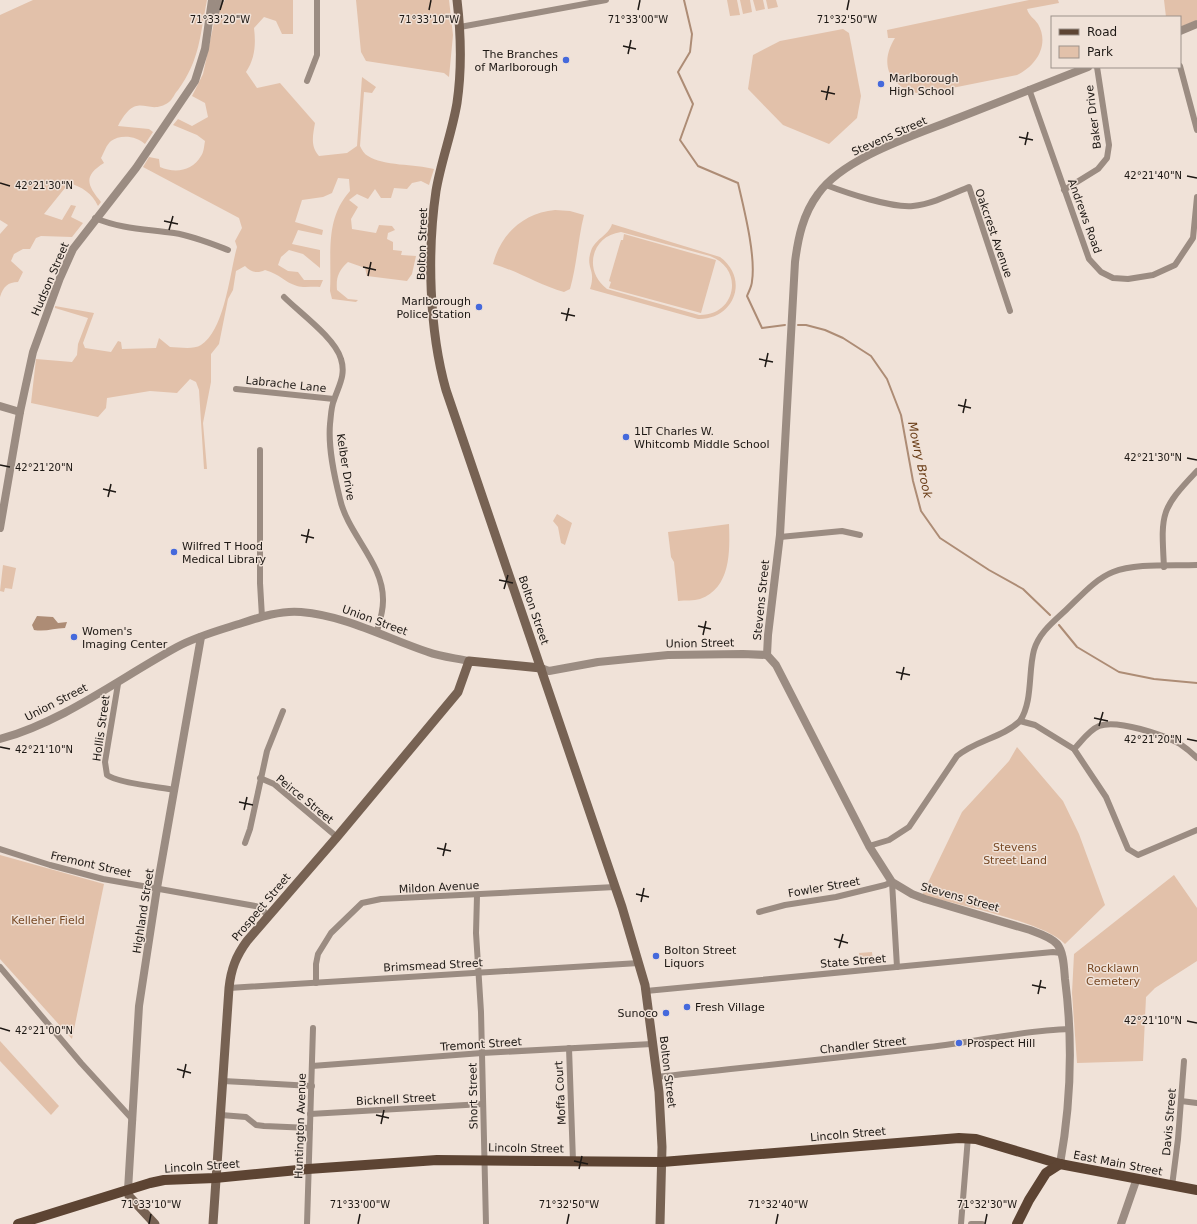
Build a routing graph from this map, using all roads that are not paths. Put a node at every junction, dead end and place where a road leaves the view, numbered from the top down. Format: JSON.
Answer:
{"nodes":[{"id":1,"x":212,"y":0,"type":"edge"},
{"id":2,"x":220,"y":0,"type":"edge"},
{"id":3,"x":317,"y":0,"type":"edge"},
{"id":4,"x":457,"y":0,"type":"edge"},
{"id":5,"x":606,"y":0,"type":"edge"},
{"id":6,"x":1197,"y":24,"type":"edge"},
{"id":7,"x":209,"y":27,"type":"junction"},
{"id":8,"x":460,"y":27,"type":"junction"},
{"id":9,"x":1181,"y":31,"type":"edge"},
{"id":10,"x":1085,"y":68,"type":"edge"},
{"id":11,"x":1097,"y":68,"type":"edge"},
{"id":12,"x":1181,"y":68,"type":"edge"},
{"id":13,"x":308,"y":81,"type":"dead end"},
{"id":14,"x":1029,"y":89,"type":"junction"},
{"id":15,"x":1197,"y":130,"type":"edge"},
{"id":16,"x":826,"y":185,"type":"junction"},
{"id":17,"x":1064,"y":190,"type":"junction"},
{"id":18,"x":1197,"y":197,"type":"edge"},
{"id":19,"x":95,"y":218,"type":"junction"},
{"id":20,"x":228,"y":250,"type":"dead end"},
{"id":21,"x":284,"y":297,"type":"dead end"},
{"id":22,"x":1010,"y":311,"type":"dead end"},
{"id":23,"x":236,"y":389,"type":"dead end"},
{"id":24,"x":334,"y":400,"type":"junction"},
{"id":25,"x":0,"y":406,"type":"edge"},
{"id":26,"x":20,"y":412,"type":"junction"},
{"id":27,"x":260,"y":450,"type":"dead end"},
{"id":28,"x":1197,"y":471,"type":"edge"},
{"id":29,"x":0,"y":528,"type":"edge"},
{"id":30,"x":860,"y":535,"type":"dead end"},
{"id":31,"x":780,"y":537,"type":"junction"},
{"id":32,"x":1197,"y":565,"type":"edge"},
{"id":33,"x":1164,"y":567,"type":"junction"},
{"id":34,"x":262,"y":617,"type":"junction"},
{"id":35,"x":377,"y":631,"type":"junction"},
{"id":36,"x":201,"y":637,"type":"junction"},
{"id":37,"x":767,"y":656,"type":"junction"},
{"id":38,"x":469,"y":661,"type":"junction"},
{"id":39,"x":541,"y":668,"type":"junction"},
{"id":40,"x":118,"y":684,"type":"junction"},
{"id":41,"x":283,"y":711,"type":"dead end"},
{"id":42,"x":1020,"y":721,"type":"junction"},
{"id":43,"x":0,"y":739,"type":"edge"},
{"id":44,"x":1074,"y":749,"type":"junction"},
{"id":45,"x":1197,"y":758,"type":"edge"},
{"id":46,"x":260,"y":778,"type":"junction"},
{"id":47,"x":175,"y":790,"type":"junction"},
{"id":48,"x":1197,"y":830,"type":"edge"},
{"id":49,"x":337,"y":837,"type":"junction"},
{"id":50,"x":245,"y":843,"type":"dead end"},
{"id":51,"x":869,"y":846,"type":"junction"},
{"id":52,"x":0,"y":849,"type":"edge"},
{"id":53,"x":892,"y":882,"type":"junction"},
{"id":54,"x":615,"y":887,"type":"junction"},
{"id":55,"x":157,"y":888,"type":"junction"},
{"id":56,"x":477,"y":896,"type":"junction"},
{"id":57,"x":759,"y":912,"type":"dead end"},
{"id":58,"x":268,"y":917,"type":"junction"},
{"id":59,"x":1061,"y":954,"type":"junction"},
{"id":60,"x":639,"y":962,"type":"junction"},
{"id":61,"x":0,"y":967,"type":"edge"},
{"id":62,"x":897,"y":967,"type":"junction"},
{"id":63,"x":478,"y":973,"type":"junction"},
{"id":64,"x":316,"y":983,"type":"junction"},
{"id":65,"x":229,"y":988,"type":"junction"},
{"id":66,"x":646,"y":991,"type":"junction"},
{"id":67,"x":313,"y":1028,"type":"dead end"},
{"id":68,"x":1070,"y":1028,"type":"junction"},
{"id":69,"x":652,"y":1044,"type":"junction"},
{"id":70,"x":568,"y":1048,"type":"junction"},
{"id":71,"x":482,"y":1054,"type":"junction"},
{"id":72,"x":1184,"y":1061,"type":"dead end"},
{"id":73,"x":312,"y":1066,"type":"junction"},
{"id":74,"x":657,"y":1077,"type":"junction"},
{"id":75,"x":223,"y":1081,"type":"junction"},
{"id":76,"x":312,"y":1086,"type":"junction"},
{"id":77,"x":1181,"y":1102,"type":"junction"},
{"id":78,"x":1197,"y":1103,"type":"edge"},
{"id":79,"x":483,"y":1104,"type":"junction"},
{"id":80,"x":310,"y":1114,"type":"junction"},
{"id":81,"x":221,"y":1115,"type":"junction"},
{"id":82,"x":133,"y":1120,"type":"junction"},
{"id":83,"x":310,"y":1128,"type":"junction"},
{"id":84,"x":968,"y":1137,"type":"junction"},
{"id":85,"x":484,"y":1160,"type":"junction"},
{"id":86,"x":573,"y":1161,"type":"junction"},
{"id":87,"x":662,"y":1162,"type":"junction"},
{"id":88,"x":1060,"y":1164,"type":"junction"},
{"id":89,"x":308,"y":1169,"type":"junction"},
{"id":90,"x":215,"y":1178,"type":"junction"},
{"id":91,"x":1137,"y":1178,"type":"junction"},
{"id":92,"x":1172,"y":1186,"type":"junction"},
{"id":93,"x":128,"y":1190,"type":"junction"},
{"id":94,"x":1197,"y":1190,"type":"edge"},
{"id":95,"x":18,"y":1224,"type":"edge"},
{"id":96,"x":155,"y":1224,"type":"edge"},
{"id":97,"x":213,"y":1224,"type":"edge"},
{"id":98,"x":307,"y":1224,"type":"edge"},
{"id":99,"x":486,"y":1224,"type":"edge"},
{"id":100,"x":660,"y":1224,"type":"edge"},
{"id":101,"x":961,"y":1224,"type":"edge"},
{"id":102,"x":971,"y":1224,"type":"edge"},
{"id":103,"x":982,"y":1224,"type":"edge"},
{"id":104,"x":1018,"y":1224,"type":"edge"},
{"id":105,"x":1121,"y":1224,"type":"edge"}],
"edges":[{"from":1,"to":7,"type":"street","name":"Hudson Street"},
{"from":2,"to":7,"type":"street","name":"Hudson Street"},
{"from":3,"to":13,"type":"street"},
{"from":4,"to":8,"type":"main road","name":"Bolton Street"},
{"from":5,"to":8,"type":"street"},
{"from":6,"to":9,"type":"street"},
{"from":7,"to":19,"type":"street","name":"Hudson Street"},
{"from":8,"to":39,"type":"main road","name":"Bolton Street"},
{"from":10,"to":14,"type":"street","name":"Stevens Street"},
{"from":11,"to":17,"type":"street","name":"Baker Drive"},
{"from":12,"to":15,"type":"street"},
{"from":14,"to":16,"type":"street","name":"Stevens Street"},
{"from":14,"to":17,"type":"street","name":"Andrews Road"},
{"from":16,"to":22,"type":"street","name":"Oakcrest Avenue"},
{"from":16,"to":31,"type":"street","name":"Stevens Street"},
{"from":17,"to":18,"type":"street","name":"Andrews Road"},
{"from":19,"to":20,"type":"street"},
{"from":19,"to":26,"type":"street","name":"Hudson Street"},
{"from":21,"to":24,"type":"street","name":"Kelber Drive"},
{"from":23,"to":24,"type":"street","name":"Labrache Lane"},
{"from":24,"to":35,"type":"street","name":"Kelber Drive"},
{"from":25,"to":26,"type":"street"},
{"from":26,"to":29,"type":"street","name":"Hudson Street"},
{"from":27,"to":34,"type":"street"},
{"from":28,"to":33,"type":"street"},
{"from":30,"to":31,"type":"street"},
{"from":31,"to":37,"type":"street","name":"Stevens Street"},
{"from":32,"to":33,"type":"street"},
{"from":33,"to":42,"type":"street"},
{"from":34,"to":35,"type":"street","name":"Union Street"},
{"from":34,"to":36,"type":"street","name":"Union Street"},
{"from":35,"to":38,"type":"street","name":"Union Street"},
{"from":36,"to":40,"type":"street","name":"Union Street"},
{"from":36,"to":47,"type":"street","name":"Highland Street"},
{"from":37,"to":39,"type":"street","name":"Union Street"},
{"from":37,"to":51,"type":"street","name":"Stevens Street"},
{"from":38,"to":39,"type":"main road","name":"Union Street"},
{"from":38,"to":49,"type":"main road","name":"Prospect Street"},
{"from":39,"to":54,"type":"main road","name":"Bolton Street"},
{"from":40,"to":43,"type":"street","name":"Union Street"},
{"from":40,"to":47,"type":"street","name":"Hollis Street"},
{"from":41,"to":46,"type":"street"},
{"from":42,"to":44,"type":"street"},
{"from":42,"to":51,"type":"street"},
{"from":44,"to":45,"type":"street"},
{"from":44,"to":48,"type":"street"},
{"from":46,"to":49,"type":"street","name":"Peirce Street"},
{"from":46,"to":50,"type":"street"},
{"from":47,"to":55,"type":"street","name":"Highland Street"},
{"from":49,"to":58,"type":"main road","name":"Prospect Street"},
{"from":51,"to":53,"type":"street","name":"Stevens Street"},
{"from":52,"to":55,"type":"street","name":"Fremont Street"},
{"from":53,"to":57,"type":"street","name":"Fowler Street"},
{"from":53,"to":59,"type":"street","name":"Stevens Street"},
{"from":53,"to":62,"type":"street"},
{"from":54,"to":56,"type":"street","name":"Mildon Avenue"},
{"from":54,"to":60,"type":"main road","name":"Bolton Street"},
{"from":55,"to":58,"type":"street","name":"Fremont Street"},
{"from":55,"to":82,"type":"street","name":"Highland Street"},
{"from":56,"to":63,"type":"street","name":"Short Street"},
{"from":56,"to":64,"type":"street","name":"Mildon Avenue"},
{"from":58,"to":65,"type":"main road","name":"Prospect Street"},
{"from":59,"to":62,"type":"street","name":"State Street"},
{"from":59,"to":68,"type":"street","name":"Stevens Street"},
{"from":60,"to":63,"type":"street","name":"Brimsmead Street"},
{"from":60,"to":66,"type":"main road","name":"Bolton Street"},
{"from":61,"to":82,"type":"street"},
{"from":62,"to":66,"type":"street","name":"State Street"},
{"from":63,"to":64,"type":"street","name":"Brimsmead Street"},
{"from":63,"to":71,"type":"street","name":"Short Street"},
{"from":64,"to":65,"type":"street","name":"Brimsmead Street"},
{"from":65,"to":75,"type":"main road","name":"Prospect Street"},
{"from":66,"to":69,"type":"main road","name":"Bolton Street"},
{"from":67,"to":73,"type":"street","name":"Huntington Avenue"},
{"from":68,"to":74,"type":"street","name":"Chandler Street"},
{"from":68,"to":88,"type":"street","name":"Stevens Street"},
{"from":69,"to":70,"type":"street","name":"Tremont Street"},
{"from":69,"to":74,"type":"main road","name":"Bolton Street"},
{"from":70,"to":71,"type":"street","name":"Tremont Street"},
{"from":70,"to":86,"type":"street","name":"Moffa Court"},
{"from":71,"to":73,"type":"street","name":"Tremont Street"},
{"from":71,"to":79,"type":"street","name":"Short Street"},
{"from":72,"to":77,"type":"street","name":"Davis Street"},
{"from":73,"to":76,"type":"street","name":"Huntington Avenue"},
{"from":74,"to":87,"type":"main road","name":"Bolton Street"},
{"from":75,"to":76,"type":"street"},
{"from":75,"to":81,"type":"main road","name":"Prospect Street"},
{"from":76,"to":80,"type":"street","name":"Huntington Avenue"},
{"from":77,"to":78,"type":"street"},
{"from":77,"to":92,"type":"street","name":"Davis Street"},
{"from":79,"to":80,"type":"street","name":"Bicknell Street"},
{"from":79,"to":85,"type":"street","name":"Short Street"},
{"from":80,"to":83,"type":"street","name":"Huntington Avenue"},
{"from":81,"to":83,"type":"street"},
{"from":81,"to":90,"type":"main road","name":"Prospect Street"},
{"from":82,"to":93,"type":"street","name":"Highland Street"},
{"from":83,"to":89,"type":"street","name":"Huntington Avenue"},
{"from":84,"to":87,"type":"main road","name":"Lincoln Street"},
{"from":84,"to":88,"type":"main road","name":"Lincoln Street"},
{"from":84,"to":101,"type":"street"},
{"from":85,"to":86,"type":"main road","name":"Lincoln Street"},
{"from":85,"to":89,"type":"main road","name":"Lincoln Street"},
{"from":85,"to":99,"type":"street","name":"Short Street"},
{"from":86,"to":87,"type":"main road","name":"Lincoln Street"},
{"from":87,"to":100,"type":"main road","name":"Bolton Street"},
{"from":88,"to":91,"type":"main road","name":"East Main Street"},
{"from":88,"to":104,"type":"main road","name":"East Main Street"},
{"from":89,"to":90,"type":"main road","name":"Lincoln Street"},
{"from":89,"to":98,"type":"street","name":"Huntington Avenue"},
{"from":90,"to":93,"type":"main road","name":"Lincoln Street"},
{"from":90,"to":97,"type":"main road","name":"Prospect Street"},
{"from":91,"to":92,"type":"main road","name":"East Main Street"},
{"from":91,"to":105,"type":"street"},
{"from":92,"to":94,"type":"main road","name":"East Main Street"},
{"from":93,"to":95,"type":"main road","name":"Lincoln Street"},
{"from":93,"to":96,"type":"main road"},
{"from":102,"to":103,"type":"street"}]}
